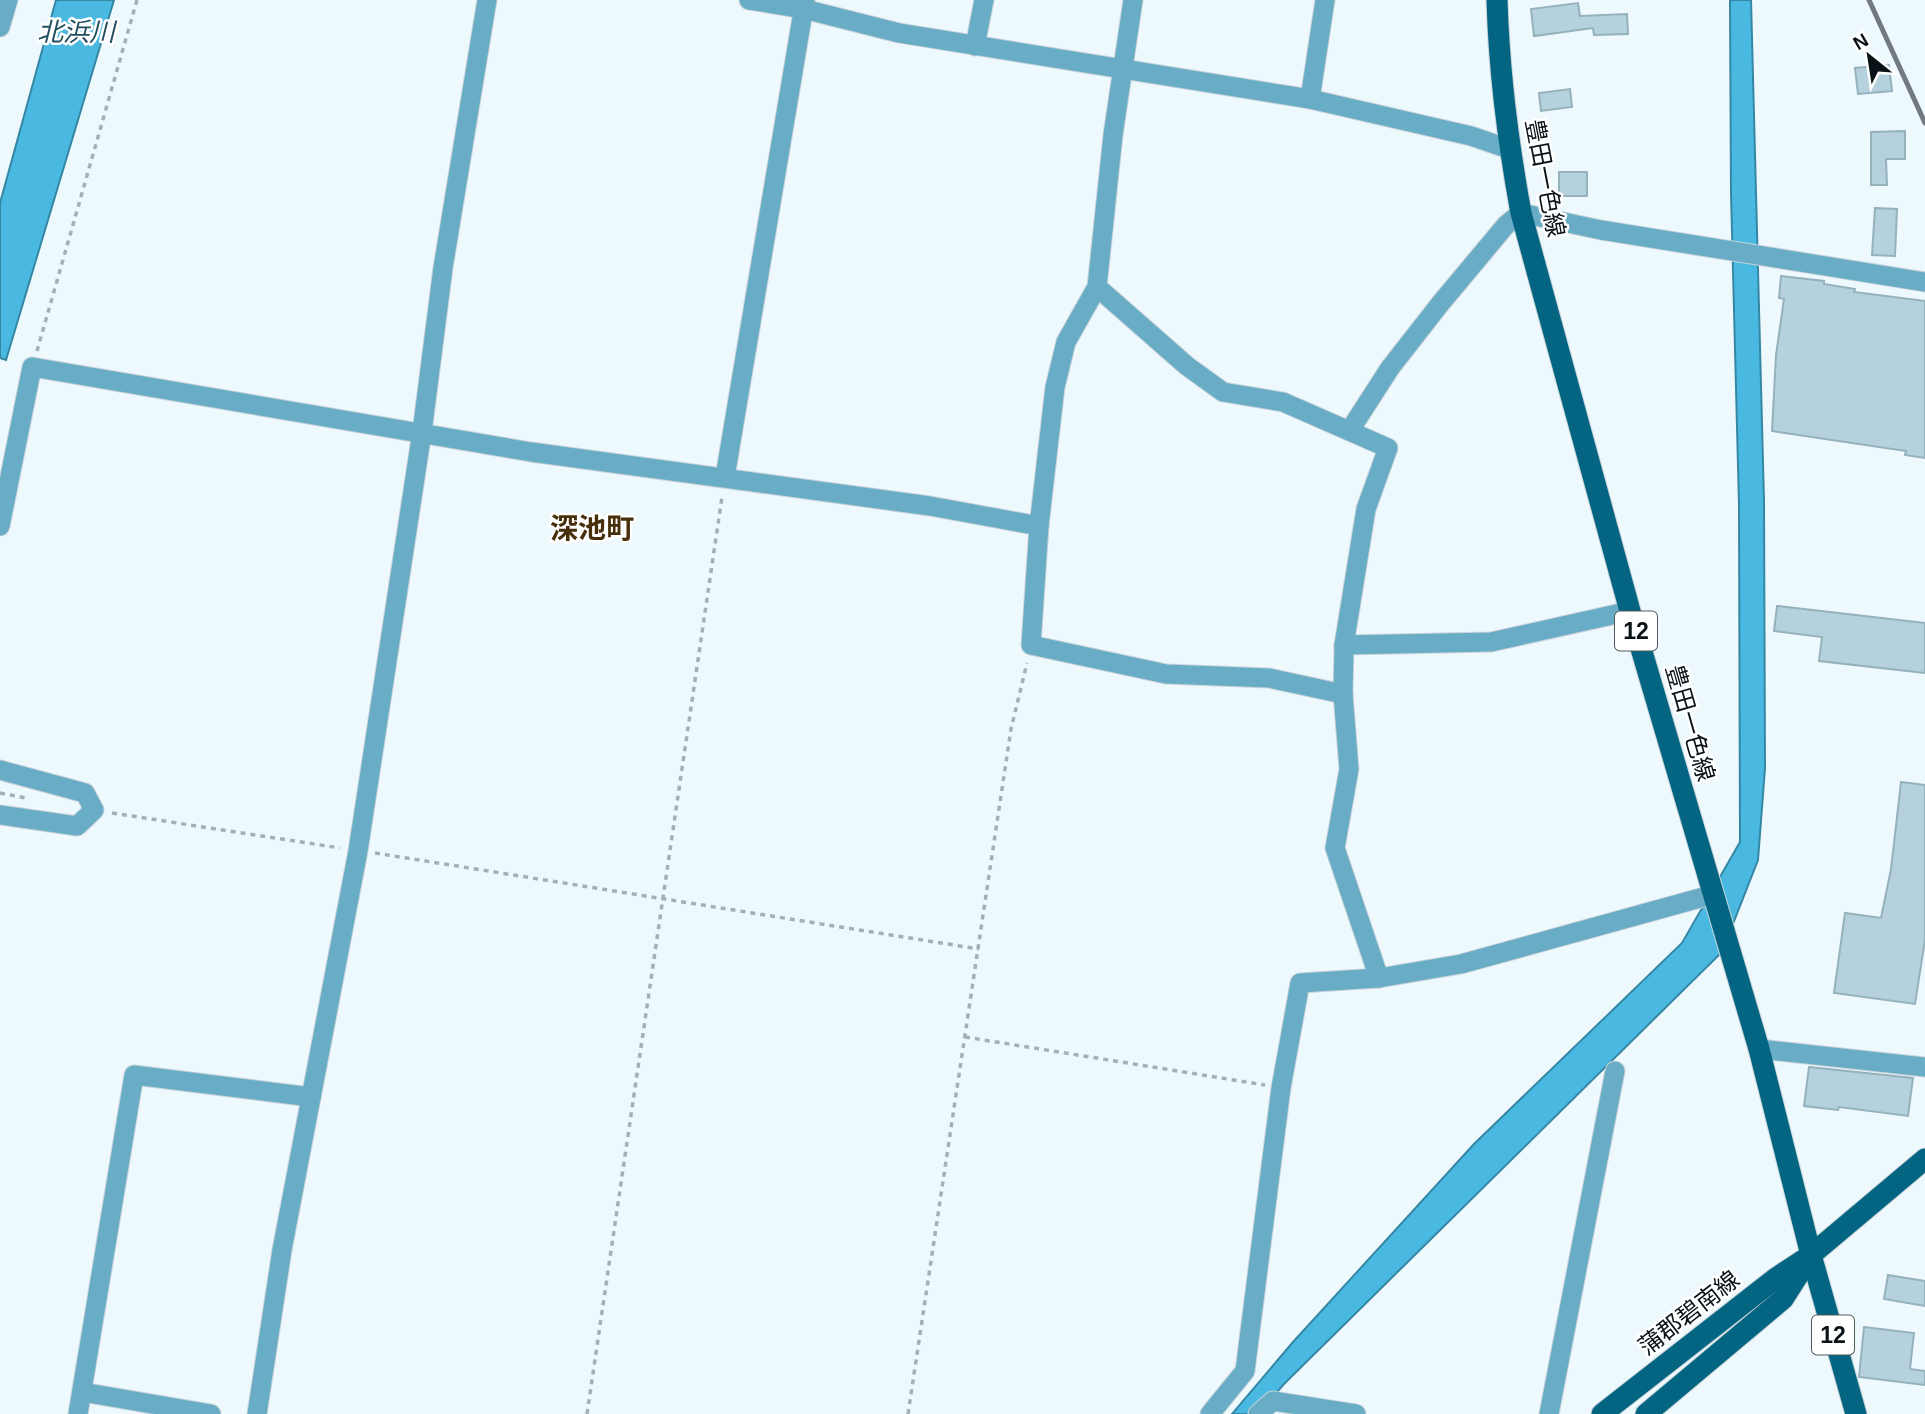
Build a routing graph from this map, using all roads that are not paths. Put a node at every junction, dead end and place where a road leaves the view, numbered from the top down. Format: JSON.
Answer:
{"nodes":[{"id":1,"x":8,"y":0,"type":"edge"},
{"id":2,"x":487,"y":0,"type":"edge"},
{"id":3,"x":749,"y":0,"type":"edge"},
{"id":4,"x":984,"y":0,"type":"edge"},
{"id":5,"x":1133,"y":0,"type":"edge"},
{"id":6,"x":1325,"y":0,"type":"edge"},
{"id":7,"x":1497,"y":0,"type":"edge"},
{"id":8,"x":805,"y":4,"type":"edge"},
{"id":9,"x":0,"y":27,"type":"edge"},
{"id":10,"x":975,"y":46,"type":"junction"},
{"id":11,"x":1122,"y":70,"type":"junction"},
{"id":12,"x":1310,"y":99,"type":"junction"},
{"id":13,"x":1509,"y":149,"type":"junction"},
{"id":14,"x":1521,"y":213,"type":"junction"},
{"id":15,"x":1925,"y":282,"type":"edge"},
{"id":16,"x":1097,"y":287,"type":"junction"},
{"id":17,"x":1350,"y":430,"type":"junction"},
{"id":18,"x":422,"y":432,"type":"junction"},
{"id":19,"x":725,"y":477,"type":"junction"},
{"id":20,"x":0,"y":526,"type":"edge"},
{"id":21,"x":1040,"y":526,"type":"junction"},
{"id":22,"x":1630,"y":611,"type":"junction"},
{"id":23,"x":1344,"y":645,"type":"junction"},
{"id":24,"x":1343,"y":694,"type":"junction"},
{"id":25,"x":0,"y":770,"type":"edge"},
{"id":26,"x":0,"y":815,"type":"edge"},
{"id":27,"x":1712,"y":895,"type":"junction"},
{"id":28,"x":1379,"y":978,"type":"junction"},
{"id":29,"x":1759,"y":1049,"type":"junction"},
{"id":30,"x":1925,"y":1068,"type":"edge"},
{"id":31,"x":1615,"y":1071,"type":"dead end"},
{"id":32,"x":312,"y":1097,"type":"junction"},
{"id":33,"x":1925,"y":1159,"type":"edge"},
{"id":34,"x":1811,"y":1255,"type":"junction"},
{"id":35,"x":82,"y":1392,"type":"junction"},
{"id":36,"x":78,"y":1414,"type":"edge"},
{"id":37,"x":211,"y":1414,"type":"edge"},
{"id":38,"x":257,"y":1414,"type":"edge"},
{"id":39,"x":1210,"y":1414,"type":"edge"},
{"id":40,"x":1258,"y":1414,"type":"edge"},
{"id":41,"x":1356,"y":1414,"type":"edge"},
{"id":42,"x":1549,"y":1414,"type":"edge"},
{"id":43,"x":1602,"y":1414,"type":"edge"},
{"id":44,"x":1646,"y":1414,"type":"edge"},
{"id":45,"x":1856,"y":1414,"type":"edge"}],
"edges":[{"from":1,"to":9,"type":"street"},
{"from":2,"to":18,"type":"street"},
{"from":3,"to":8,"type":"street"},
{"from":4,"to":10,"type":"street"},
{"from":5,"to":11,"type":"street"},
{"from":6,"to":12,"type":"street"},
{"from":7,"to":13,"type":"main road","name":"豊田一色線","number":"12"},
{"from":8,"to":10,"type":"street"},
{"from":8,"to":19,"type":"street"},
{"from":10,"to":11,"type":"street"},
{"from":11,"to":12,"type":"street"},
{"from":11,"to":16,"type":"street"},
{"from":12,"to":13,"type":"street"},
{"from":13,"to":14,"type":"main road","name":"豊田一色線","number":"12"},
{"from":14,"to":15,"type":"street"},
{"from":14,"to":17,"type":"street"},
{"from":14,"to":22,"type":"main road","name":"豊田一色線","number":"12"},
{"from":16,"to":17,"type":"street"},
{"from":16,"to":21,"type":"street"},
{"from":17,"to":23,"type":"street"},
{"from":18,"to":19,"type":"street"},
{"from":18,"to":20,"type":"street"},
{"from":18,"to":32,"type":"street"},
{"from":19,"to":21,"type":"street"},
{"from":21,"to":24,"type":"street"},
{"from":22,"to":23,"type":"street"},
{"from":22,"to":27,"type":"main road","name":"豊田一色線","number":"12"},
{"from":23,"to":24,"type":"street"},
{"from":24,"to":28,"type":"street"},
{"from":25,"to":26,"type":"street"},
{"from":27,"to":28,"type":"street"},
{"from":27,"to":29,"type":"main road","name":"豊田一色線","number":"12"},
{"from":28,"to":39,"type":"street"},
{"from":29,"to":30,"type":"street"},
{"from":29,"to":34,"type":"main road","name":"豊田一色線","number":"12"},
{"from":31,"to":42,"type":"street"},
{"from":32,"to":35,"type":"street"},
{"from":32,"to":38,"type":"street"},
{"from":33,"to":34,"type":"main road","name":"蒲郡碧南線"},
{"from":34,"to":43,"type":"main road","name":"蒲郡碧南線"},
{"from":34,"to":44,"type":"main road","name":"蒲郡碧南線"},
{"from":34,"to":45,"type":"main road","name":"豊田一色線","number":"12"},
{"from":35,"to":36,"type":"street"},
{"from":35,"to":37,"type":"street"},
{"from":40,"to":41,"type":"street"}]}
